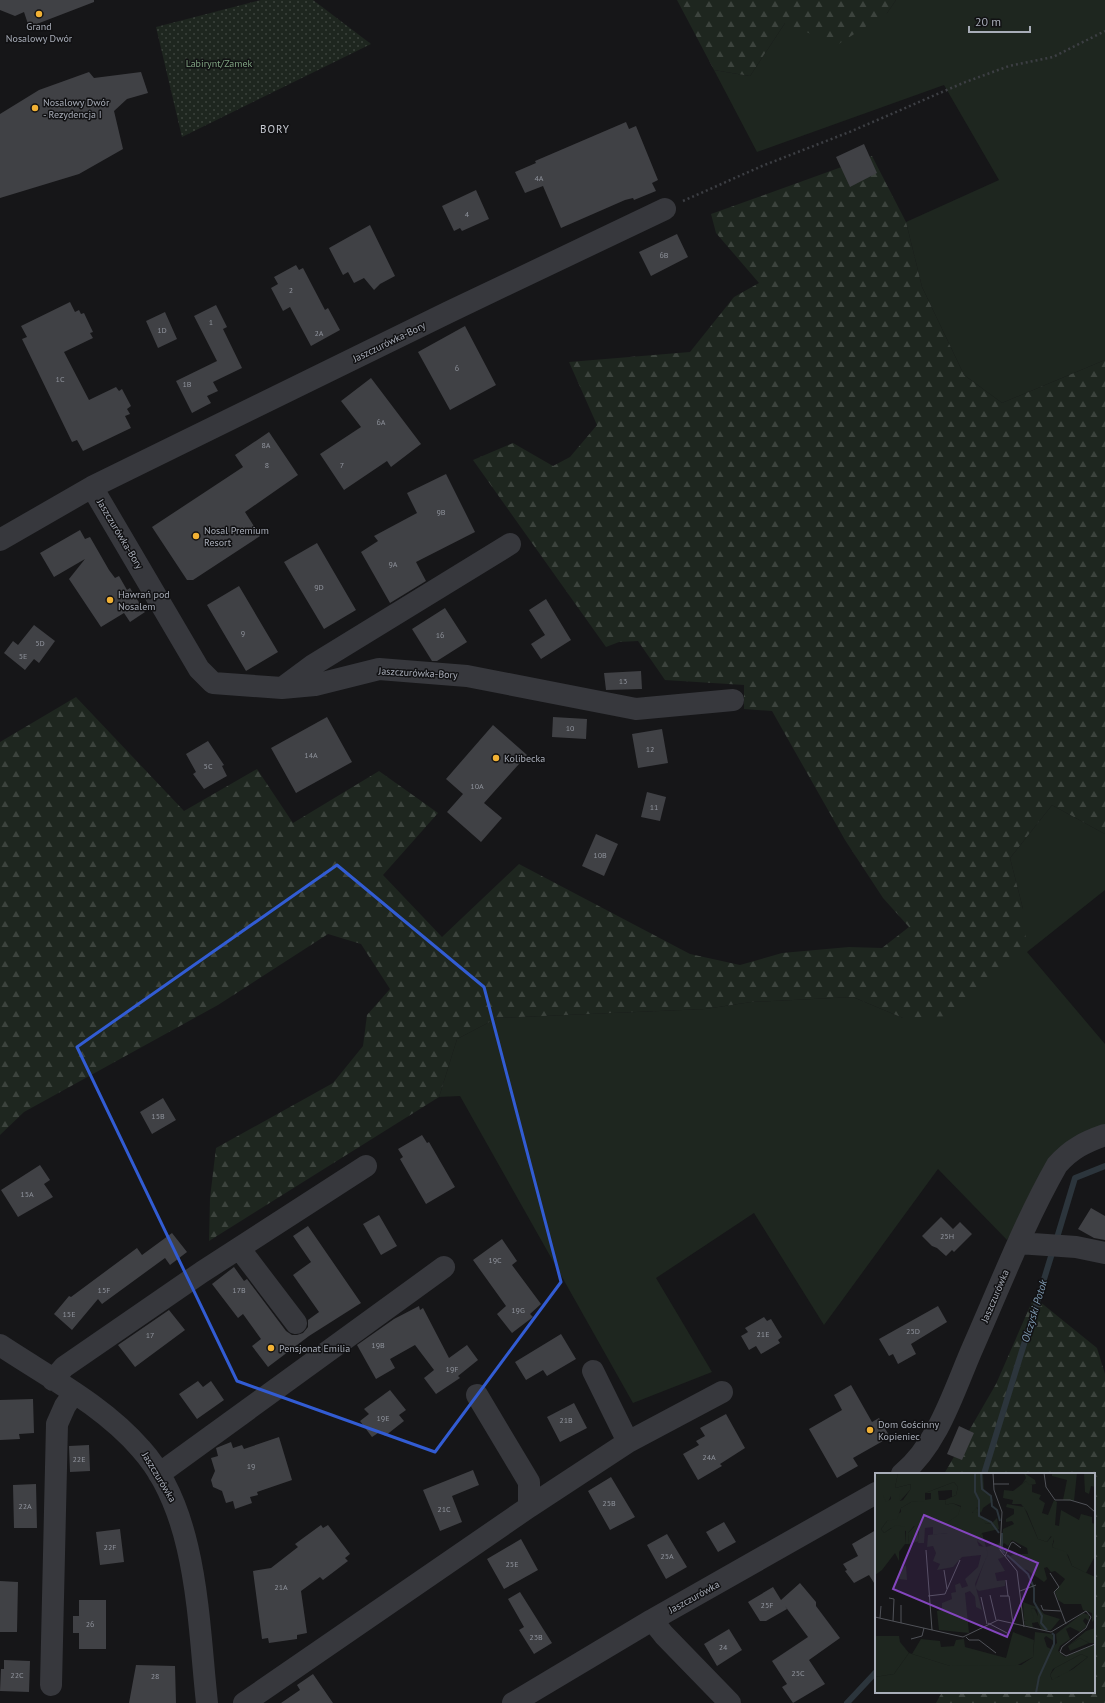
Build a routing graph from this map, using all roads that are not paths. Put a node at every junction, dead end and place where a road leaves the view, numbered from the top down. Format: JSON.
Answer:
{"nodes":[{"id":1,"x":665,"y":209,"type":"road end"},
{"id":2,"x":92,"y":487,"type":"junction"},
{"id":3,"x":0,"y":540,"type":"edge"},
{"id":4,"x":510,"y":544,"type":"dead end"},
{"id":5,"x":282,"y":688,"type":"junction"},
{"id":6,"x":733,"y":700,"type":"dead end"},
{"id":7,"x":1105,"y":1135,"type":"edge"},
{"id":8,"x":366,"y":1166,"type":"dead end"},
{"id":9,"x":1018,"y":1243,"type":"junction"},
{"id":10,"x":239,"y":1248,"type":"junction"},
{"id":11,"x":1105,"y":1253,"type":"edge"},
{"id":12,"x":444,"y":1267,"type":"dead end"},
{"id":13,"x":296,"y":1323,"type":"dead end"},
{"id":14,"x":0,"y":1345,"type":"edge"},
{"id":15,"x":593,"y":1371,"type":"dead end"},
{"id":16,"x":53,"y":1380,"type":"junction"},
{"id":17,"x":722,"y":1392,"type":"dead end"},
{"id":18,"x":74,"y":1394,"type":"junction"},
{"id":19,"x":477,"y":1395,"type":"dead end"},
{"id":20,"x":628,"y":1442,"type":"junction"},
{"id":21,"x":903,"y":1473,"type":"edge"},
{"id":22,"x":159,"y":1474,"type":"junction"},
{"id":23,"x":875,"y":1494,"type":"edge"},
{"id":24,"x":529,"y":1507,"type":"junction"},
{"id":25,"x":652,"y":1620,"type":"junction"},
{"id":26,"x":51,"y":1685,"type":"dead end"},
{"id":27,"x":207,"y":1703,"type":"edge"},
{"id":28,"x":244,"y":1703,"type":"edge"},
{"id":29,"x":513,"y":1703,"type":"edge"},
{"id":30,"x":730,"y":1703,"type":"edge"}],
"edges":[{"from":1,"to":2,"type":"street","name":"Jaszczurówka-Bory"},
{"from":2,"to":3,"type":"street","name":"Jaszczurówka-Bory"},
{"from":2,"to":5,"type":"street","name":"Jaszczurówka-Bory"},
{"from":4,"to":5,"type":"street"},
{"from":5,"to":6,"type":"street","name":"Jaszczurówka-Bory"},
{"from":7,"to":9,"type":"street","name":"Jaszczurówka"},
{"from":8,"to":10,"type":"street"},
{"from":9,"to":11,"type":"street"},
{"from":9,"to":21,"type":"street","name":"Jaszczurówka"},
{"from":10,"to":13,"type":"street"},
{"from":10,"to":16,"type":"street"},
{"from":12,"to":22,"type":"street"},
{"from":14,"to":16,"type":"street","name":"Jaszczurówka"},
{"from":15,"to":20,"type":"street"},
{"from":16,"to":18,"type":"street","name":"Jaszczurówka"},
{"from":17,"to":20,"type":"street"},
{"from":18,"to":22,"type":"street","name":"Jaszczurówka"},
{"from":18,"to":26,"type":"street"},
{"from":19,"to":24,"type":"street"},
{"from":20,"to":24,"type":"street"},
{"from":22,"to":27,"type":"street","name":"Jaszczurówka"},
{"from":23,"to":25,"type":"street","name":"Jaszczurówka"},
{"from":24,"to":28,"type":"street"},
{"from":25,"to":29,"type":"street","name":"Jaszczurówka"},
{"from":25,"to":30,"type":"street"}]}
